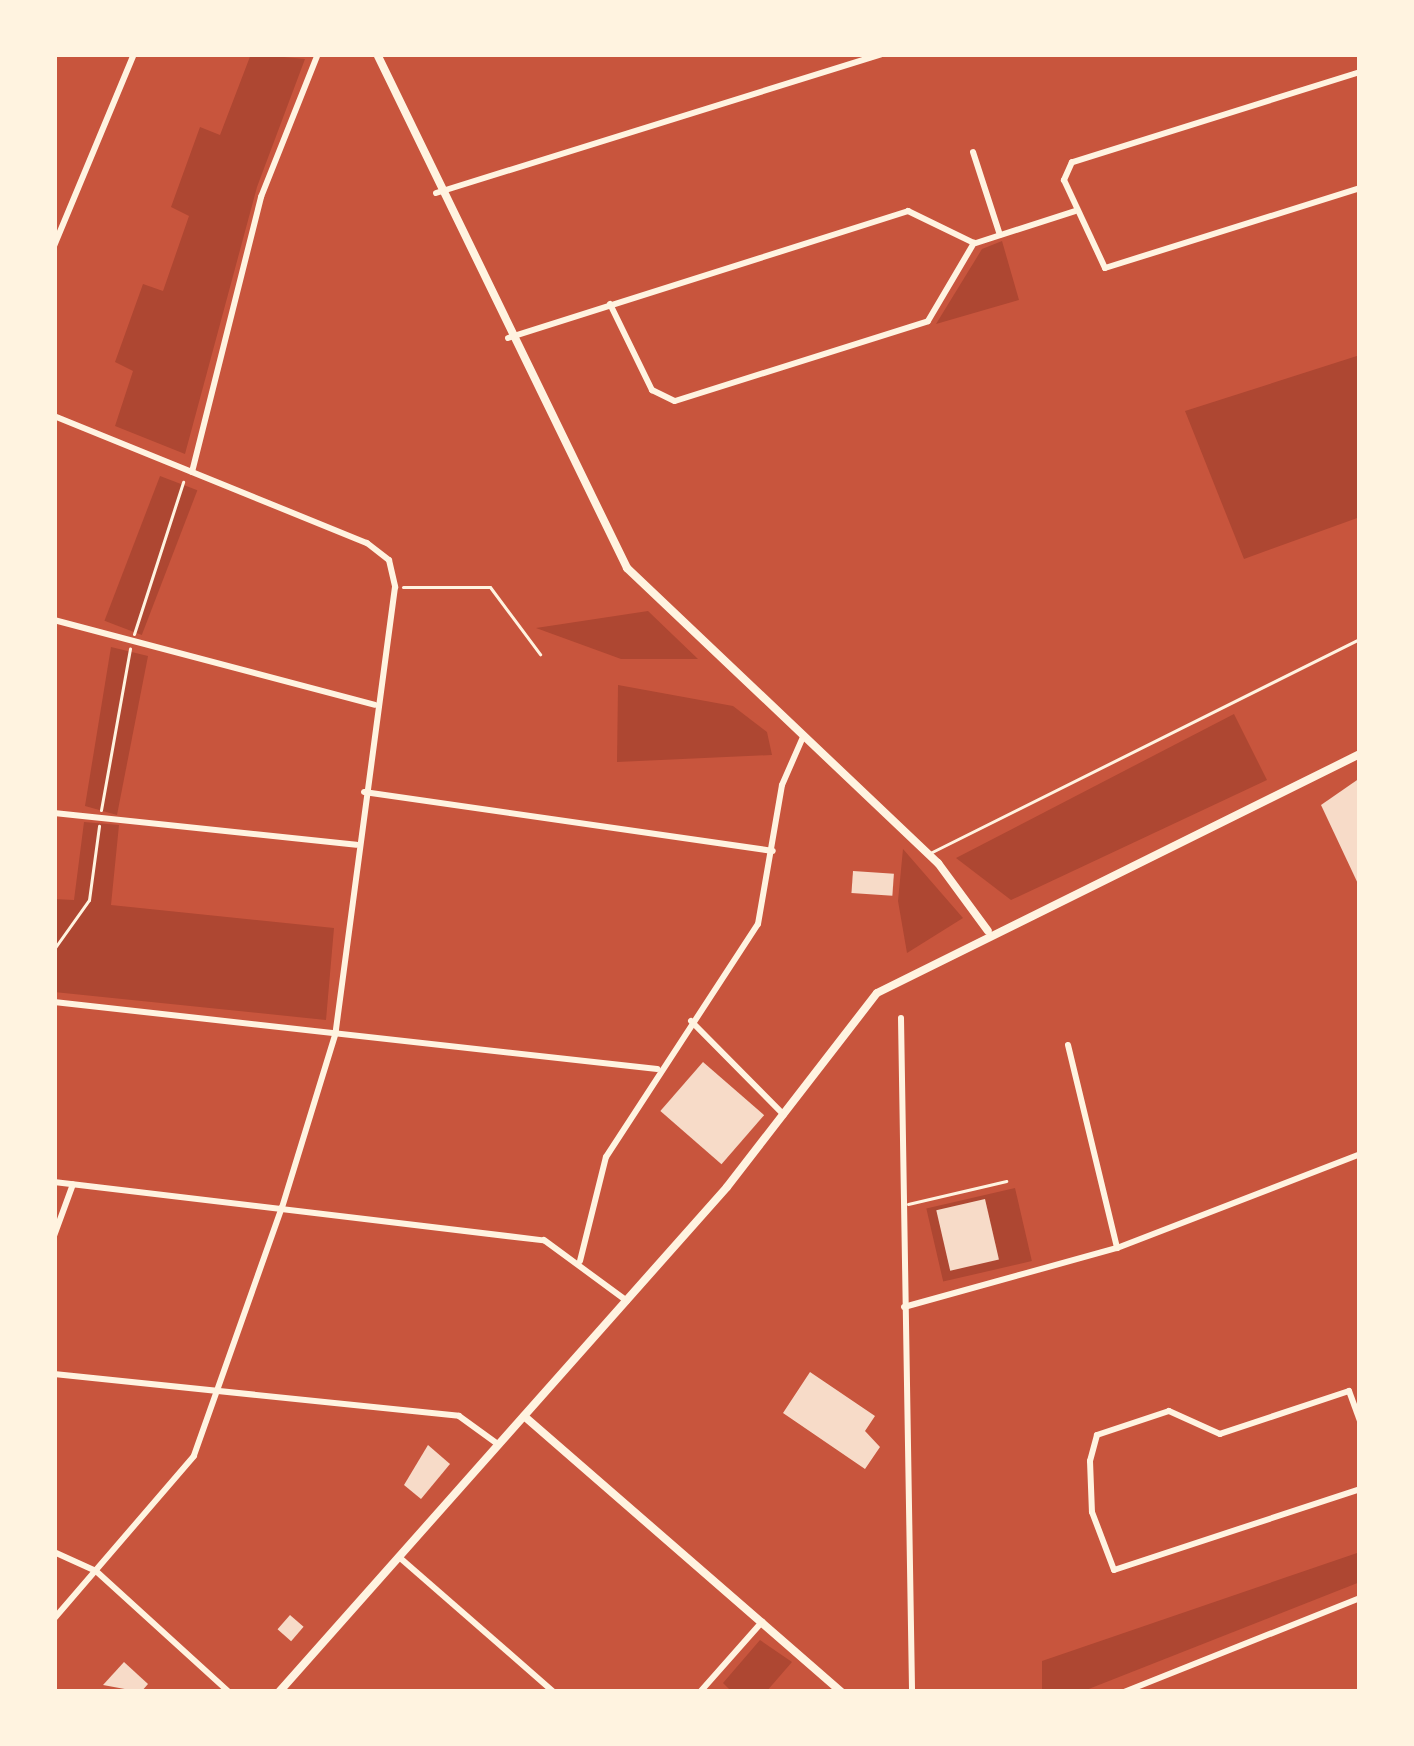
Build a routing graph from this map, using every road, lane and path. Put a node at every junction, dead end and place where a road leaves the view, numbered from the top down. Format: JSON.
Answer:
{"nodes":[{"id":1,"x":134,"y":54,"type":"edge"},
{"id":2,"x":318,"y":54,"type":"edge"},
{"id":3,"x":377,"y":54,"type":"edge"},
{"id":4,"x":881,"y":54,"type":"edge"},
{"id":5,"x":1360,"y":72,"type":"edge"},
{"id":6,"x":973,"y":152,"type":"dead end"},
{"id":7,"x":1360,"y":188,"type":"edge"},
{"id":8,"x":436,"y":193,"type":"junction"},
{"id":9,"x":1075,"y":212,"type":"junction"},
{"id":10,"x":1000,"y":235,"type":"junction"},
{"id":11,"x":974,"y":243,"type":"junction"},
{"id":12,"x":54,"y":246,"type":"edge"},
{"id":13,"x":610,"y":304,"type":"junction"},
{"id":14,"x":508,"y":338,"type":"junction"},
{"id":15,"x":54,"y":416,"type":"edge"},
{"id":16,"x":192,"y":472,"type":"junction"},
{"id":17,"x":183,"y":482,"type":"dead end"},
{"id":18,"x":395,"y":587,"type":"junction"},
{"id":19,"x":54,"y":620,"type":"edge"},
{"id":20,"x":1360,"y":639,"type":"edge"},
{"id":21,"x":132,"y":641,"type":"junction"},
{"id":22,"x":540,"y":654,"type":"dead end"},
{"id":23,"x":375,"y":705,"type":"junction"},
{"id":24,"x":803,"y":737,"type":"junction"},
{"id":25,"x":1360,"y":754,"type":"edge"},
{"id":26,"x":364,"y":792,"type":"junction"},
{"id":27,"x":54,"y":813,"type":"edge"},
{"id":28,"x":100,"y":818,"type":"junction"},
{"id":29,"x":356,"y":845,"type":"junction"},
{"id":30,"x":773,"y":851,"type":"junction"},
{"id":31,"x":928,"y":853,"type":"junction"},
{"id":32,"x":988,"y":931,"type":"junction"},
{"id":33,"x":54,"y":949,"type":"edge"},
{"id":34,"x":54,"y":1002,"type":"edge"},
{"id":35,"x":901,"y":1018,"type":"dead end"},
{"id":36,"x":691,"y":1021,"type":"junction"},
{"id":37,"x":335,"y":1032,"type":"junction"},
{"id":38,"x":1068,"y":1045,"type":"dead end"},
{"id":39,"x":657,"y":1069,"type":"junction"},
{"id":40,"x":784,"y":1115,"type":"junction"},
{"id":41,"x":1360,"y":1154,"type":"edge"},
{"id":42,"x":1006,"y":1181,"type":"dead end"},
{"id":43,"x":54,"y":1182,"type":"edge"},
{"id":44,"x":73,"y":1184,"type":"junction"},
{"id":45,"x":902,"y":1205,"type":"junction"},
{"id":46,"x":282,"y":1207,"type":"junction"},
{"id":47,"x":54,"y":1235,"type":"edge"},
{"id":48,"x":1117,"y":1248,"type":"junction"},
{"id":49,"x":580,"y":1261,"type":"junction"},
{"id":50,"x":627,"y":1301,"type":"junction"},
{"id":51,"x":904,"y":1307,"type":"junction"},
{"id":52,"x":54,"y":1374,"type":"edge"},
{"id":53,"x":219,"y":1391,"type":"junction"},
{"id":54,"x":524,"y":1416,"type":"junction"},
{"id":55,"x":1360,"y":1421,"type":"edge"},
{"id":56,"x":499,"y":1445,"type":"junction"},
{"id":57,"x":1360,"y":1489,"type":"edge"},
{"id":58,"x":54,"y":1552,"type":"edge"},
{"id":59,"x":399,"y":1557,"type":"junction"},
{"id":60,"x":96,"y":1571,"type":"junction"},
{"id":61,"x":1360,"y":1598,"type":"edge"},
{"id":62,"x":54,"y":1619,"type":"edge"},
{"id":63,"x":762,"y":1622,"type":"junction"},
{"id":64,"x":229,"y":1692,"type":"edge"},
{"id":65,"x":279,"y":1692,"type":"edge"},
{"id":66,"x":554,"y":1692,"type":"edge"},
{"id":67,"x":700,"y":1692,"type":"edge"},
{"id":68,"x":842,"y":1692,"type":"edge"},
{"id":69,"x":912,"y":1692,"type":"edge"},
{"id":70,"x":1124,"y":1692,"type":"edge"}],
"edges":[{"from":1,"to":12,"type":"street"},
{"from":2,"to":16,"type":"street"},
{"from":3,"to":8,"type":"street"},
{"from":4,"to":8,"type":"street"},
{"from":5,"to":9,"type":"street"},
{"from":6,"to":10,"type":"street"},
{"from":7,"to":9,"type":"street"},
{"from":8,"to":14,"type":"street"},
{"from":9,"to":10,"type":"street"},
{"from":10,"to":11,"type":"street"},
{"from":11,"to":13,"type":"street"},
{"from":11,"to":13,"type":"street"},
{"from":13,"to":14,"type":"street"},
{"from":14,"to":24,"type":"street"},
{"from":15,"to":16,"type":"street"},
{"from":16,"to":18,"type":"street"},
{"from":17,"to":21,"type":"path"},
{"from":18,"to":22,"type":"path"},
{"from":18,"to":23,"type":"street"},
{"from":19,"to":21,"type":"street"},
{"from":20,"to":31,"type":"lane"},
{"from":21,"to":23,"type":"street"},
{"from":21,"to":28,"type":"path"},
{"from":23,"to":26,"type":"street"},
{"from":24,"to":30,"type":"street"},
{"from":24,"to":31,"type":"street"},
{"from":25,"to":32,"type":"street"},
{"from":26,"to":29,"type":"street"},
{"from":26,"to":30,"type":"street"},
{"from":27,"to":28,"type":"street"},
{"from":28,"to":29,"type":"street"},
{"from":28,"to":33,"type":"path"},
{"from":29,"to":37,"type":"street"},
{"from":30,"to":36,"type":"street"},
{"from":31,"to":32,"type":"street"},
{"from":32,"to":40,"type":"street"},
{"from":34,"to":37,"type":"street"},
{"from":35,"to":45,"type":"street"},
{"from":36,"to":39,"type":"street"},
{"from":36,"to":40,"type":"street"},
{"from":37,"to":39,"type":"street"},
{"from":37,"to":46,"type":"street"},
{"from":38,"to":48,"type":"street"},
{"from":39,"to":49,"type":"street"},
{"from":40,"to":50,"type":"street"},
{"from":41,"to":48,"type":"street"},
{"from":42,"to":45,"type":"lane"},
{"from":43,"to":44,"type":"street"},
{"from":44,"to":46,"type":"street"},
{"from":44,"to":47,"type":"street"},
{"from":45,"to":51,"type":"street"},
{"from":46,"to":49,"type":"street"},
{"from":46,"to":53,"type":"street"},
{"from":48,"to":51,"type":"street"},
{"from":49,"to":50,"type":"street"},
{"from":50,"to":54,"type":"street"},
{"from":51,"to":69,"type":"street"},
{"from":52,"to":53,"type":"street"},
{"from":53,"to":56,"type":"street"},
{"from":53,"to":60,"type":"street"},
{"from":54,"to":56,"type":"street"},
{"from":54,"to":63,"type":"street"},
{"from":55,"to":57,"type":"street"},
{"from":56,"to":59,"type":"street"},
{"from":58,"to":60,"type":"street"},
{"from":59,"to":65,"type":"street"},
{"from":59,"to":66,"type":"street"},
{"from":60,"to":62,"type":"street"},
{"from":60,"to":64,"type":"street"},
{"from":61,"to":70,"type":"street"},
{"from":63,"to":67,"type":"street"},
{"from":63,"to":68,"type":"street"}]}
